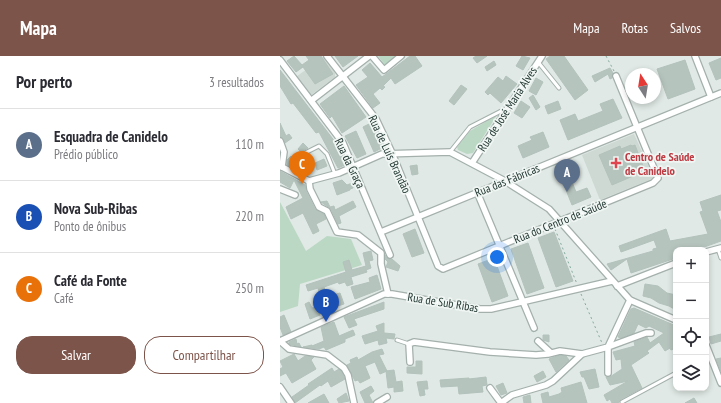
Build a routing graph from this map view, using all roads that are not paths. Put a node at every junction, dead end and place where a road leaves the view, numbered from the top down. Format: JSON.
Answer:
{"nodes":[{"id":1,"x":327,"y":56,"type":"edge"},
{"id":2,"x":368,"y":56,"type":"edge"},
{"id":3,"x":372,"y":56,"type":"edge"},
{"id":4,"x":402,"y":56,"type":"edge"},
{"id":5,"x":542,"y":56,"type":"edge"},
{"id":6,"x":694,"y":56,"type":"edge"},
{"id":7,"x":280,"y":60,"type":"edge"},
{"id":8,"x":538,"y":62,"type":"junction"},
{"id":9,"x":342,"y":76,"type":"junction"},
{"id":10,"x":616,"y":76,"type":"road end"},
{"id":11,"x":559,"y":88,"type":"dead end"},
{"id":12,"x":721,"y":93,"type":"edge"},
{"id":13,"x":711,"y":97,"type":"junction"},
{"id":14,"x":312,"y":100,"type":"junction"},
{"id":15,"x":508,"y":107,"type":"junction"},
{"id":16,"x":638,"y":127,"type":"junction"},
{"id":17,"x":280,"y":141,"type":"edge"},
{"id":18,"x":450,"y":152,"type":"junction"},
{"id":19,"x":392,"y":153,"type":"junction"},
{"id":20,"x":303,"y":154,"type":"dead end"},
{"id":21,"x":472,"y":163,"type":"junction"},
{"id":22,"x":281,"y":167,"type":"edge"},
{"id":23,"x":354,"y":167,"type":"junction"},
{"id":24,"x":335,"y":174,"type":"junction"},
{"id":25,"x":505,"y":181,"type":"junction"},
{"id":26,"x":309,"y":182,"type":"junction"},
{"id":27,"x":280,"y":189,"type":"edge"},
{"id":28,"x":477,"y":192,"type":"junction"},
{"id":29,"x":295,"y":195,"type":"dead end"},
{"id":30,"x":418,"y":217,"type":"junction"},
{"id":31,"x":560,"y":221,"type":"junction"},
{"id":32,"x":381,"y":232,"type":"junction"},
{"id":33,"x":499,"y":246,"type":"junction"},
{"id":34,"x":719,"y":249,"type":"edge"},
{"id":35,"x":709,"y":251,"type":"edge"},
{"id":36,"x":390,"y":255,"type":"dead end"},
{"id":37,"x":721,"y":258,"type":"edge"},
{"id":38,"x":673,"y":264,"type":"edge"},
{"id":39,"x":612,"y":281,"type":"junction"},
{"id":40,"x":617,"y":286,"type":"junction"},
{"id":41,"x":388,"y":294,"type":"junction"},
{"id":42,"x":630,"y":300,"type":"junction"},
{"id":43,"x":522,"y":302,"type":"junction"},
{"id":44,"x":674,"y":319,"type":"edge"},
{"id":45,"x":534,"y":328,"type":"dead end"},
{"id":46,"x":651,"y":333,"type":"dead end"},
{"id":47,"x":397,"y":340,"type":"dead end"},
{"id":48,"x":280,"y":341,"type":"edge"},
{"id":49,"x":538,"y":341,"type":"dead end"},
{"id":50,"x":409,"y":344,"type":"junction"},
{"id":51,"x":608,"y":348,"type":"junction"},
{"id":52,"x":551,"y":353,"type":"junction"},
{"id":53,"x":582,"y":354,"type":"junction"},
{"id":54,"x":709,"y":358,"type":"edge"},
{"id":55,"x":410,"y":362,"type":"dead end"},
{"id":56,"x":608,"y":373,"type":"dead end"},
{"id":57,"x":673,"y":375,"type":"edge"},
{"id":58,"x":721,"y":383,"type":"edge"},
{"id":59,"x":280,"y":387,"type":"edge"},
{"id":60,"x":490,"y":388,"type":"dead end"},
{"id":61,"x":387,"y":397,"type":"dead end"},
{"id":62,"x":622,"y":402,"type":"dead end"},
{"id":63,"x":290,"y":403,"type":"edge"},
{"id":64,"x":354,"y":403,"type":"edge"},
{"id":65,"x":378,"y":403,"type":"edge"},
{"id":66,"x":501,"y":403,"type":"edge"}],
"edges":[{"from":1,"to":9,"type":"street","name":"Rua de Luís Brandão"},
{"from":2,"to":9,"type":"street"},
{"from":3,"to":4,"type":"street"},
{"from":5,"to":8,"type":"street","name":"Rua de José Maria Alves"},
{"from":6,"to":13,"type":"street"},
{"from":7,"to":14,"type":"street","name":"Rua da Graça"},
{"from":8,"to":11,"type":"lane"},
{"from":8,"to":15,"type":"street","name":"Rua de José Maria Alves"},
{"from":9,"to":14,"type":"street"},
{"from":9,"to":19,"type":"street","name":"Rua de Luís Brandão"},
{"from":10,"to":16,"type":"street"},
{"from":12,"to":13,"type":"street","name":"Rua das Fábricas"},
{"from":13,"to":16,"type":"street","name":"Rua das Fábricas"},
{"from":14,"to":23,"type":"street","name":"Rua da Graça"},
{"from":15,"to":18,"type":"lane"},
{"from":15,"to":21,"type":"street","name":"Rua de José Maria Alves"},
{"from":16,"to":25,"type":"street","name":"Rua das Fábricas"},
{"from":16,"to":31,"type":"street","name":"Rua do Centro de Saúde"},
{"from":17,"to":22,"type":"street"},
{"from":18,"to":19,"type":"street"},
{"from":18,"to":21,"type":"street"},
{"from":19,"to":23,"type":"street"},
{"from":19,"to":30,"type":"street","name":"Rua de Luís Brandão"},
{"from":20,"to":24,"type":"lane"},
{"from":21,"to":25,"type":"street"},
{"from":22,"to":26,"type":"street"},
{"from":23,"to":24,"type":"street"},
{"from":23,"to":32,"type":"street","name":"Rua da Graça"},
{"from":24,"to":26,"type":"street"},
{"from":25,"to":28,"type":"street","name":"Rua das Fábricas"},
{"from":25,"to":31,"type":"street"},
{"from":26,"to":41,"type":"street"},
{"from":27,"to":29,"type":"street"},
{"from":28,"to":30,"type":"street","name":"Rua das Fábricas"},
{"from":28,"to":33,"type":"street"},
{"from":30,"to":32,"type":"street","name":"Rua das Fábricas"},
{"from":30,"to":33,"type":"street","name":"Rua do Centro de Saúde"},
{"from":31,"to":33,"type":"street","name":"Rua do Centro de Saúde"},
{"from":31,"to":39,"type":"street"},
{"from":32,"to":36,"type":"street","name":"Rua da Graça"},
{"from":33,"to":43,"type":"street"},
{"from":34,"to":35,"type":"street"},
{"from":34,"to":37,"type":"lane"},
{"from":38,"to":40,"type":"street"},
{"from":39,"to":40,"type":"street"},
{"from":39,"to":43,"type":"street","name":"Rua de Sub Ribas"},
{"from":40,"to":42,"type":"street"},
{"from":41,"to":43,"type":"street","name":"Rua de Sub Ribas"},
{"from":41,"to":48,"type":"street","name":"Rua de Sub Ribas"},
{"from":42,"to":44,"type":"street"},
{"from":42,"to":51,"type":"street"},
{"from":43,"to":45,"type":"street"},
{"from":46,"to":51,"type":"street"},
{"from":47,"to":50,"type":"lane"},
{"from":48,"to":64,"type":"street"},
{"from":49,"to":52,"type":"street"},
{"from":50,"to":52,"type":"street"},
{"from":50,"to":55,"type":"street"},
{"from":51,"to":53,"type":"street"},
{"from":51,"to":56,"type":"street"},
{"from":52,"to":53,"type":"street"},
{"from":53,"to":66,"type":"street"},
{"from":54,"to":58,"type":"street"},
{"from":57,"to":62,"type":"lane"},
{"from":59,"to":63,"type":"street"},
{"from":60,"to":66,"type":"street"},
{"from":61,"to":65,"type":"street"}]}
